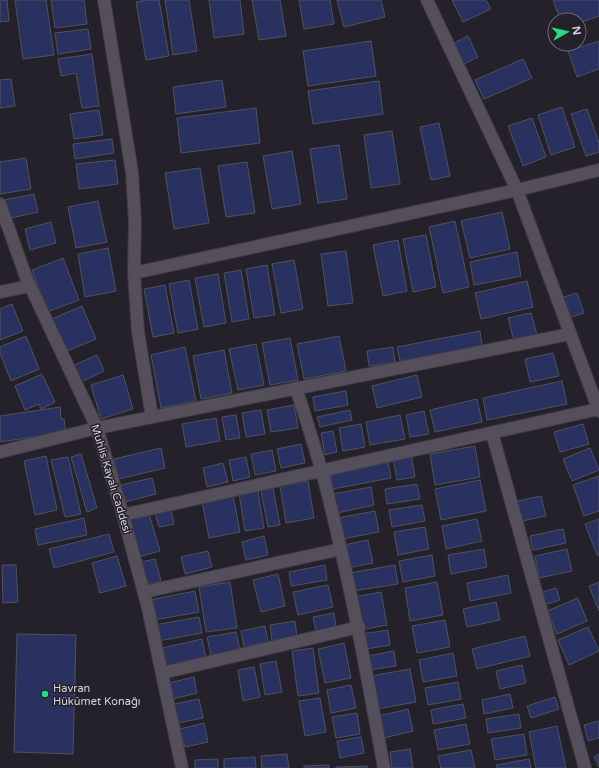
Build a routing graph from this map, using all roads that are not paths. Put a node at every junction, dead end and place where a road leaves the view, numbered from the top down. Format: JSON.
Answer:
{"nodes":[{"id":1,"x":104,"y":0,"type":"edge"},
{"id":2,"x":427,"y":0,"type":"edge"},
{"id":3,"x":599,"y":170,"type":"edge"},
{"id":4,"x":517,"y":190,"type":"junction"},
{"id":5,"x":0,"y":204,"type":"edge"},
{"id":6,"x":134,"y":273,"type":"junction"},
{"id":7,"x":30,"y":286,"type":"junction"},
{"id":8,"x":0,"y":292,"type":"edge"},
{"id":9,"x":570,"y":334,"type":"junction"},
{"id":10,"x":296,"y":388,"type":"junction"},
{"id":11,"x":599,"y":410,"type":"edge"},
{"id":12,"x":152,"y":417,"type":"junction"},
{"id":13,"x":97,"y":428,"type":"junction"},
{"id":14,"x":492,"y":433,"type":"junction"},
{"id":15,"x":0,"y":452,"type":"edge"},
{"id":16,"x":322,"y":471,"type":"junction"},
{"id":17,"x":123,"y":515,"type":"junction"},
{"id":18,"x":341,"y":549,"type":"junction"},
{"id":19,"x":144,"y":592,"type":"junction"},
{"id":20,"x":358,"y":627,"type":"junction"},
{"id":21,"x":162,"y":673,"type":"junction"},
{"id":22,"x":182,"y":768,"type":"edge"},
{"id":23,"x":384,"y":768,"type":"edge"},
{"id":24,"x":585,"y":768,"type":"edge"}],
"edges":[{"from":1,"to":6,"type":"street"},
{"from":2,"to":4,"type":"street"},
{"from":3,"to":4,"type":"street"},
{"from":4,"to":6,"type":"street"},
{"from":4,"to":9,"type":"street"},
{"from":5,"to":7,"type":"street","name":"Muhlis Kayalı Caddesi"},
{"from":6,"to":12,"type":"street"},
{"from":7,"to":8,"type":"street"},
{"from":7,"to":13,"type":"street","name":"Muhlis Kayalı Caddesi"},
{"from":9,"to":10,"type":"street"},
{"from":9,"to":11,"type":"street"},
{"from":10,"to":12,"type":"street"},
{"from":10,"to":16,"type":"street"},
{"from":11,"to":14,"type":"street"},
{"from":12,"to":13,"type":"street"},
{"from":13,"to":15,"type":"street"},
{"from":13,"to":17,"type":"street","name":"Muhlis Kayalı Caddesi"},
{"from":14,"to":16,"type":"street"},
{"from":14,"to":24,"type":"street"},
{"from":16,"to":17,"type":"street"},
{"from":16,"to":18,"type":"street"},
{"from":17,"to":19,"type":"street","name":"Muhlis Kayalı Caddesi"},
{"from":18,"to":19,"type":"street"},
{"from":18,"to":20,"type":"street"},
{"from":19,"to":21,"type":"street","name":"Muhlis Kayalı Caddesi"},
{"from":20,"to":21,"type":"street"},
{"from":20,"to":23,"type":"street"},
{"from":21,"to":22,"type":"street","name":"Muhlis Kayalı Caddesi"}]}
